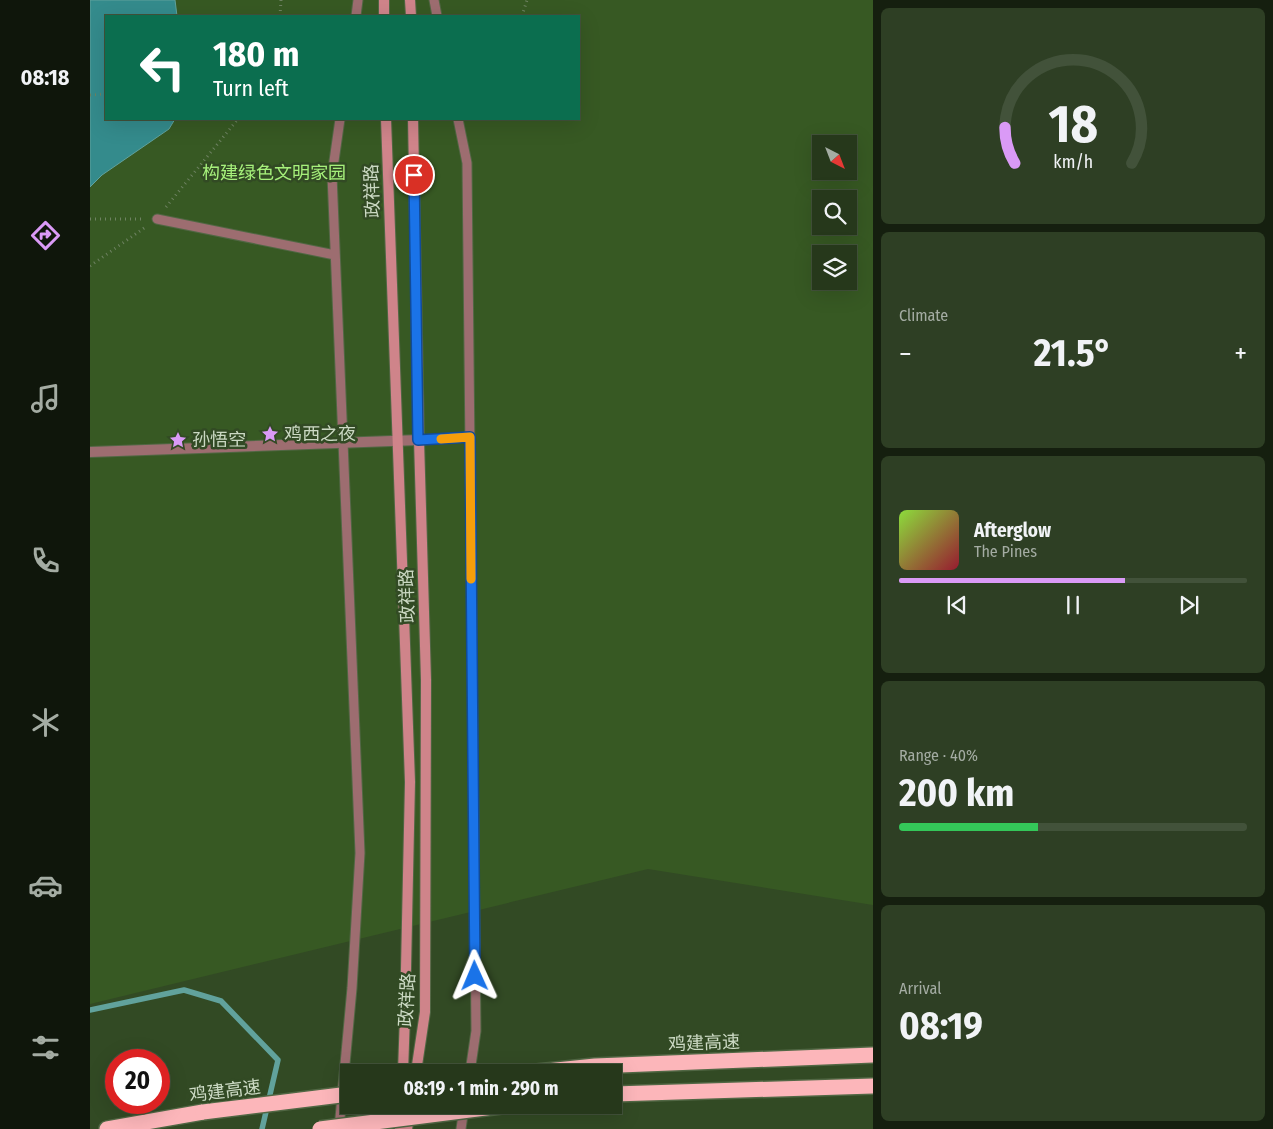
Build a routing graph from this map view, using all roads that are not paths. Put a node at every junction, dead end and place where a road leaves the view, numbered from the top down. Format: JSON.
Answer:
{"nodes":[{"id":1,"x":358,"y":0,"type":"edge"},
{"id":2,"x":384,"y":0,"type":"edge"},
{"id":3,"x":410,"y":0,"type":"edge"},
{"id":4,"x":434,"y":0,"type":"edge"},
{"id":5,"x":356,"y":15,"type":"edge"},
{"id":6,"x":384,"y":15,"type":"edge"},
{"id":7,"x":411,"y":15,"type":"edge"},
{"id":8,"x":437,"y":15,"type":"edge"},
{"id":9,"x":340,"y":120,"type":"edge"},
{"id":10,"x":386,"y":120,"type":"edge"},
{"id":11,"x":412,"y":120,"type":"edge"},
{"id":12,"x":458,"y":120,"type":"edge"},
{"id":13,"x":157,"y":219,"type":"road end"},
{"id":14,"x":335,"y":255,"type":"junction"},
{"id":15,"x":470,"y":437,"type":"junction"},
{"id":16,"x":418,"y":440,"type":"junction"},
{"id":17,"x":398,"y":441,"type":"junction"},
{"id":18,"x":343,"y":443,"type":"junction"},
{"id":19,"x":90,"y":452,"type":"edge"},
{"id":20,"x":873,"y":1055,"type":"edge"},
{"id":21,"x":403,"y":1064,"type":"edge"},
{"id":22,"x":417,"y":1064,"type":"edge"},
{"id":23,"x":471,"y":1064,"type":"edge"},
{"id":24,"x":622,"y":1065,"type":"edge"},
{"id":25,"x":873,"y":1086,"type":"edge"},
{"id":26,"x":622,"y":1094,"type":"edge"},
{"id":27,"x":340,"y":1095,"type":"edge"},
{"id":28,"x":401,"y":1114,"type":"edge"},
{"id":29,"x":410,"y":1114,"type":"edge"},
{"id":30,"x":439,"y":1114,"type":"edge"},
{"id":31,"x":464,"y":1114,"type":"edge"},
{"id":32,"x":108,"y":1129,"type":"edge"},
{"id":33,"x":320,"y":1129,"type":"edge"},
{"id":34,"x":339,"y":1129,"type":"edge"},
{"id":35,"x":400,"y":1129,"type":"edge"},
{"id":36,"x":407,"y":1129,"type":"edge"},
{"id":37,"x":461,"y":1129,"type":"edge"}],
"edges":[{"from":1,"to":5,"type":"lane"},
{"from":2,"to":6,"type":"main road"},
{"from":3,"to":7,"type":"main road"},
{"from":4,"to":8,"type":"lane"},
{"from":9,"to":14,"type":"lane"},
{"from":10,"to":17,"type":"main road","name":"政祥路"},
{"from":11,"to":16,"type":"main road","name":"政祥路"},
{"from":12,"to":15,"type":"lane"},
{"from":13,"to":14,"type":"lane"},
{"from":14,"to":18,"type":"lane"},
{"from":15,"to":16,"type":"lane"},
{"from":15,"to":23,"type":"lane"},
{"from":16,"to":17,"type":"street"},
{"from":16,"to":22,"type":"main road","name":"政祥路"},
{"from":17,"to":18,"type":"street"},
{"from":17,"to":21,"type":"main road","name":"政祥路"},
{"from":18,"to":19,"type":"street"},
{"from":18,"to":34,"type":"lane"},
{"from":20,"to":24,"type":"highway","name":"鸡建高速"},
{"from":25,"to":26,"type":"highway"},
{"from":27,"to":32,"type":"highway","name":"鸡建高速","bridge":true},
{"from":28,"to":35,"type":"main road"},
{"from":29,"to":36,"type":"main road"},
{"from":30,"to":33,"type":"highway","bridge":true},
{"from":31,"to":37,"type":"lane"}]}
